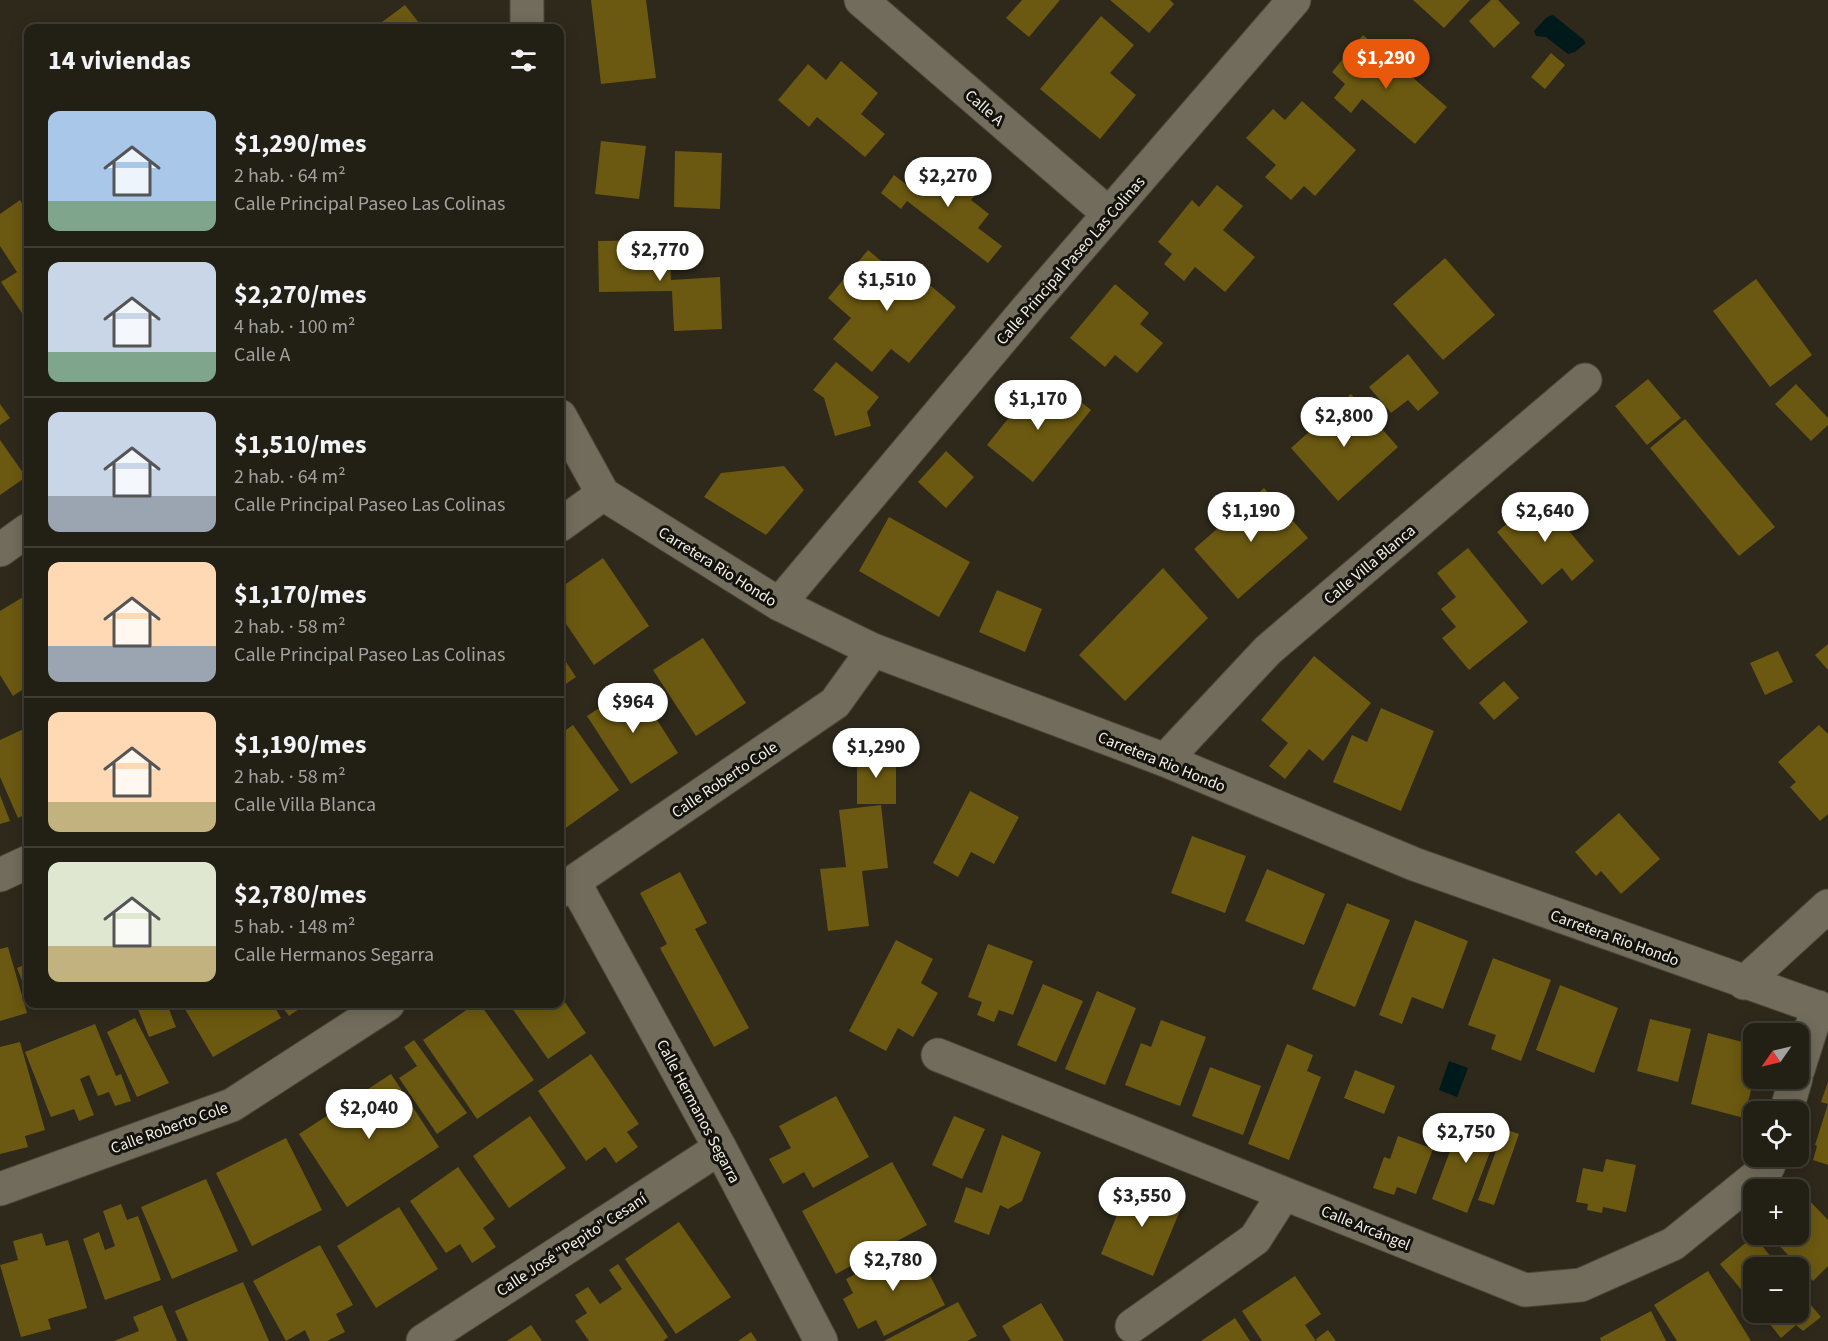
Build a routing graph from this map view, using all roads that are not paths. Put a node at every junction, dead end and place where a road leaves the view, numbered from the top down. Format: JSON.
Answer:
{"nodes":[{"id":1,"x":527,"y":0,"type":"edge"},
{"id":2,"x":861,"y":0,"type":"edge"},
{"id":3,"x":1294,"y":0,"type":"edge"},
{"id":4,"x":527,"y":24,"type":"edge"},
{"id":5,"x":1109,"y":214,"type":"junction"},
{"id":6,"x":1585,"y":380,"type":"dead end"},
{"id":7,"x":564,"y":423,"type":"edge"},
{"id":8,"x":603,"y":494,"type":"junction"},
{"id":9,"x":564,"y":522,"type":"edge"},
{"id":10,"x":24,"y":533,"type":"edge"},
{"id":11,"x":0,"y":550,"type":"edge"},
{"id":12,"x":779,"y":604,"type":"junction"},
{"id":13,"x":873,"y":650,"type":"junction"},
{"id":14,"x":1165,"y":760,"type":"junction"},
{"id":15,"x":24,"y":864,"type":"edge"},
{"id":16,"x":0,"y":875,"type":"edge"},
{"id":17,"x":567,"y":887,"type":"edge"},
{"id":18,"x":1828,"y":906,"type":"edge"},
{"id":19,"x":1744,"y":983,"type":"junction"},
{"id":20,"x":382,"y":1008,"type":"edge"},
{"id":21,"x":1823,"y":1009,"type":"edge"},
{"id":22,"x":1809,"y":1043,"type":"edge"},
{"id":23,"x":938,"y":1054,"type":"dead end"},
{"id":24,"x":720,"y":1148,"type":"junction"},
{"id":25,"x":1768,"y":1167,"type":"edge"},
{"id":26,"x":0,"y":1189,"type":"edge"},
{"id":27,"x":1283,"y":1195,"type":"junction"},
{"id":28,"x":1132,"y":1326,"type":"dead end"},
{"id":29,"x":423,"y":1341,"type":"edge"},
{"id":30,"x":821,"y":1341,"type":"edge"}],
"edges":[{"from":1,"to":4,"type":"street"},
{"from":2,"to":5,"type":"street","name":"Calle A"},
{"from":3,"to":5,"type":"street","name":"Calle Principal Paseo Las Colinas"},
{"from":5,"to":12,"type":"street","name":"Calle Principal Paseo Las Colinas"},
{"from":6,"to":14,"type":"street","name":"Calle Villa Blanca"},
{"from":7,"to":8,"type":"street","name":"Carretera Rio Hondo"},
{"from":8,"to":9,"type":"street"},
{"from":8,"to":12,"type":"street","name":"Carretera Rio Hondo"},
{"from":10,"to":11,"type":"street"},
{"from":12,"to":13,"type":"street","name":"Carretera Rio Hondo"},
{"from":13,"to":14,"type":"street","name":"Carretera Rio Hondo"},
{"from":13,"to":17,"type":"street","name":"Calle Roberto Cole"},
{"from":14,"to":19,"type":"street","name":"Carretera Rio Hondo"},
{"from":15,"to":16,"type":"street"},
{"from":17,"to":24,"type":"street","name":"Calle Hermanos Segarra"},
{"from":18,"to":19,"type":"street"},
{"from":19,"to":21,"type":"street","name":"Carretera Rio Hondo"},
{"from":20,"to":26,"type":"street","name":"Calle Roberto Cole"},
{"from":21,"to":22,"type":"street"},
{"from":23,"to":27,"type":"street","name":"Calle Arcángel"},
{"from":24,"to":29,"type":"street","name":"Calle José \"Pepito\" Cesaní"},
{"from":24,"to":30,"type":"street","name":"Calle Hermanos Segarra"},
{"from":25,"to":27,"type":"street","name":"Calle Arcángel"},
{"from":27,"to":28,"type":"street"}]}
